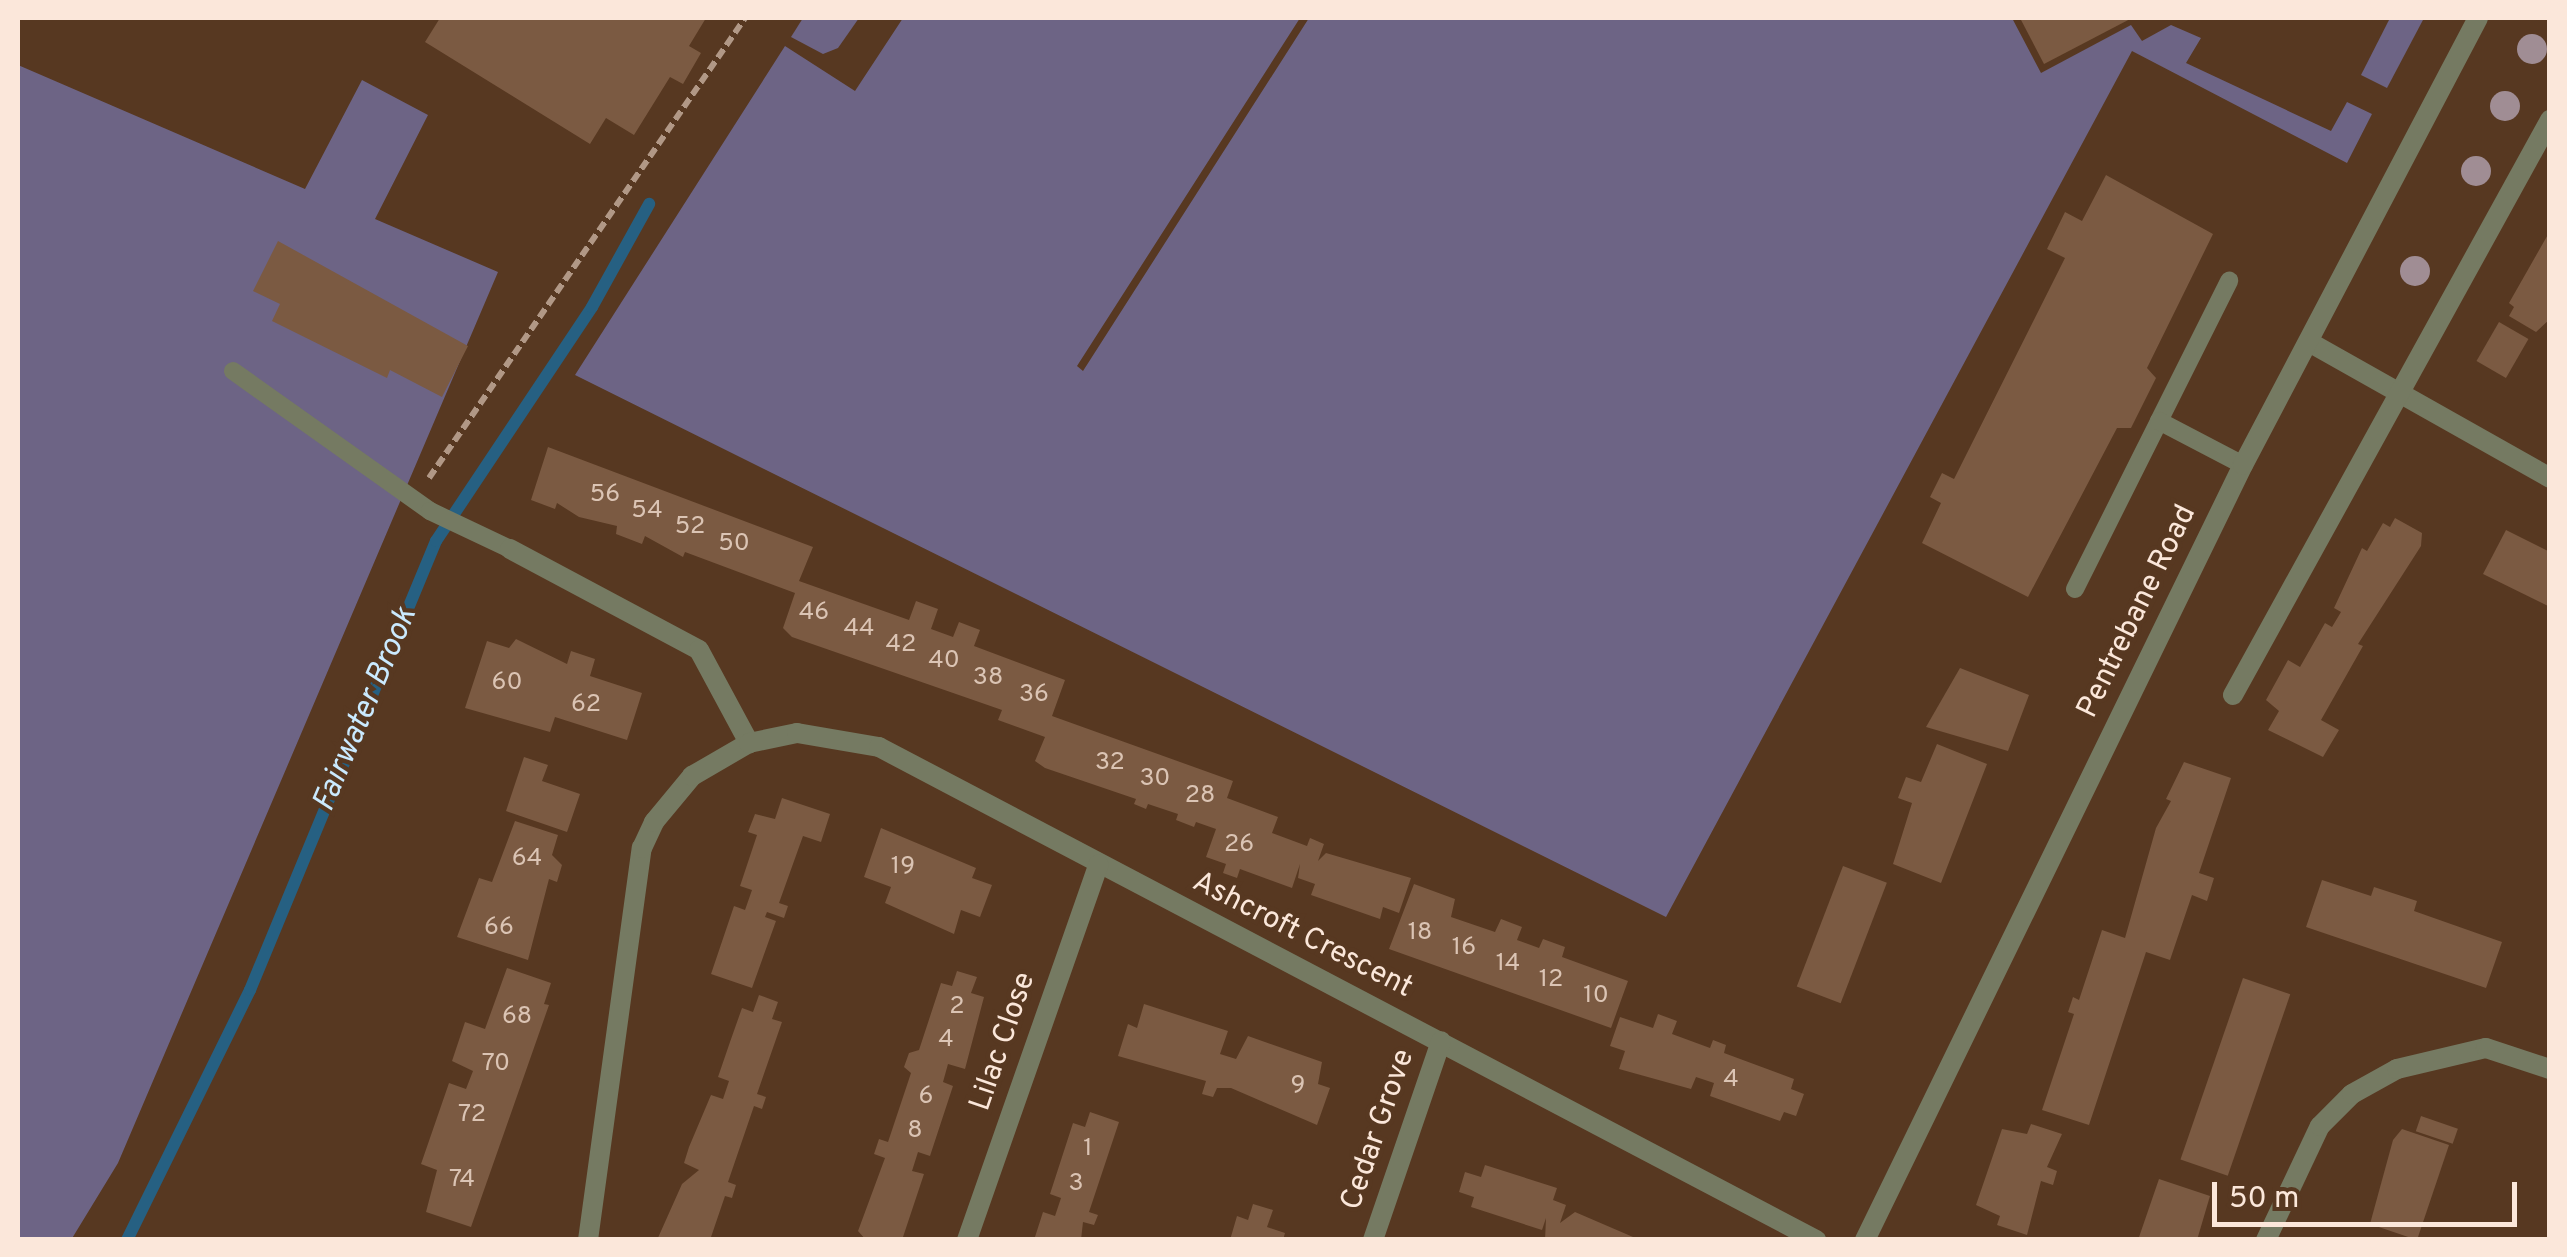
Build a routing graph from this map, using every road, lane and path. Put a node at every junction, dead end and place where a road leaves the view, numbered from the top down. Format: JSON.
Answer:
{"nodes":[{"id":1,"x":744,"y":18,"type":"edge"},
{"id":2,"x":2478,"y":18,"type":"edge"},
{"id":3,"x":2550,"y":120,"type":"edge"},
{"id":4,"x":2229,"y":281,"type":"dead end"},
{"id":5,"x":2309,"y":342,"type":"junction"},
{"id":6,"x":233,"y":371,"type":"dead end"},
{"id":7,"x":2401,"y":393,"type":"junction"},
{"id":8,"x":2159,"y":421,"type":"junction"},
{"id":9,"x":2243,"y":465,"type":"junction"},
{"id":10,"x":2550,"y":478,"type":"edge"},
{"id":11,"x":422,"y":505,"type":"junction"},
{"id":12,"x":510,"y":549,"type":"joint"},
{"id":13,"x":2075,"y":589,"type":"dead end"},
{"id":14,"x":2233,"y":695,"type":"dead end"},
{"id":15,"x":749,"y":743,"type":"junction"},
{"id":16,"x":1098,"y":864,"type":"junction"},
{"id":17,"x":1441,"y":1041,"type":"junction"},
{"id":18,"x":2550,"y":1069,"type":"edge"},
{"id":19,"x":588,"y":1240,"type":"edge"},
{"id":20,"x":967,"y":1240,"type":"edge"},
{"id":21,"x":1373,"y":1240,"type":"edge"},
{"id":22,"x":1816,"y":1240,"type":"edge"},
{"id":23,"x":1865,"y":1240,"type":"edge"},
{"id":24,"x":2266,"y":1240,"type":"edge"}],
"edges":[{"from":1,"to":11,"type":"path"},
{"from":2,"to":5,"type":"street","name":"Pentrebane Road"},
{"from":3,"to":7,"type":"street"},
{"from":4,"to":8,"type":"lane"},
{"from":5,"to":7,"type":"street"},
{"from":5,"to":9,"type":"street","name":"Pentrebane Road"},
{"from":6,"to":11,"type":"lane"},
{"from":7,"to":10,"type":"street"},
{"from":7,"to":14,"type":"street"},
{"from":8,"to":9,"type":"lane"},
{"from":8,"to":13,"type":"lane"},
{"from":9,"to":23,"type":"street","name":"Pentrebane Road"},
{"from":11,"to":12,"type":"lane"},
{"from":12,"to":15,"type":"street"},
{"from":15,"to":16,"type":"street","name":"Ashcroft Crescent"},
{"from":15,"to":19,"type":"street","name":"Ashcroft Crescent"},
{"from":16,"to":17,"type":"street","name":"Ashcroft Crescent"},
{"from":16,"to":20,"type":"street","name":"Lilac Close"},
{"from":17,"to":21,"type":"street","name":"Cedar Grove"},
{"from":17,"to":22,"type":"street","name":"Ashcroft Crescent"},
{"from":18,"to":24,"type":"street"}]}
